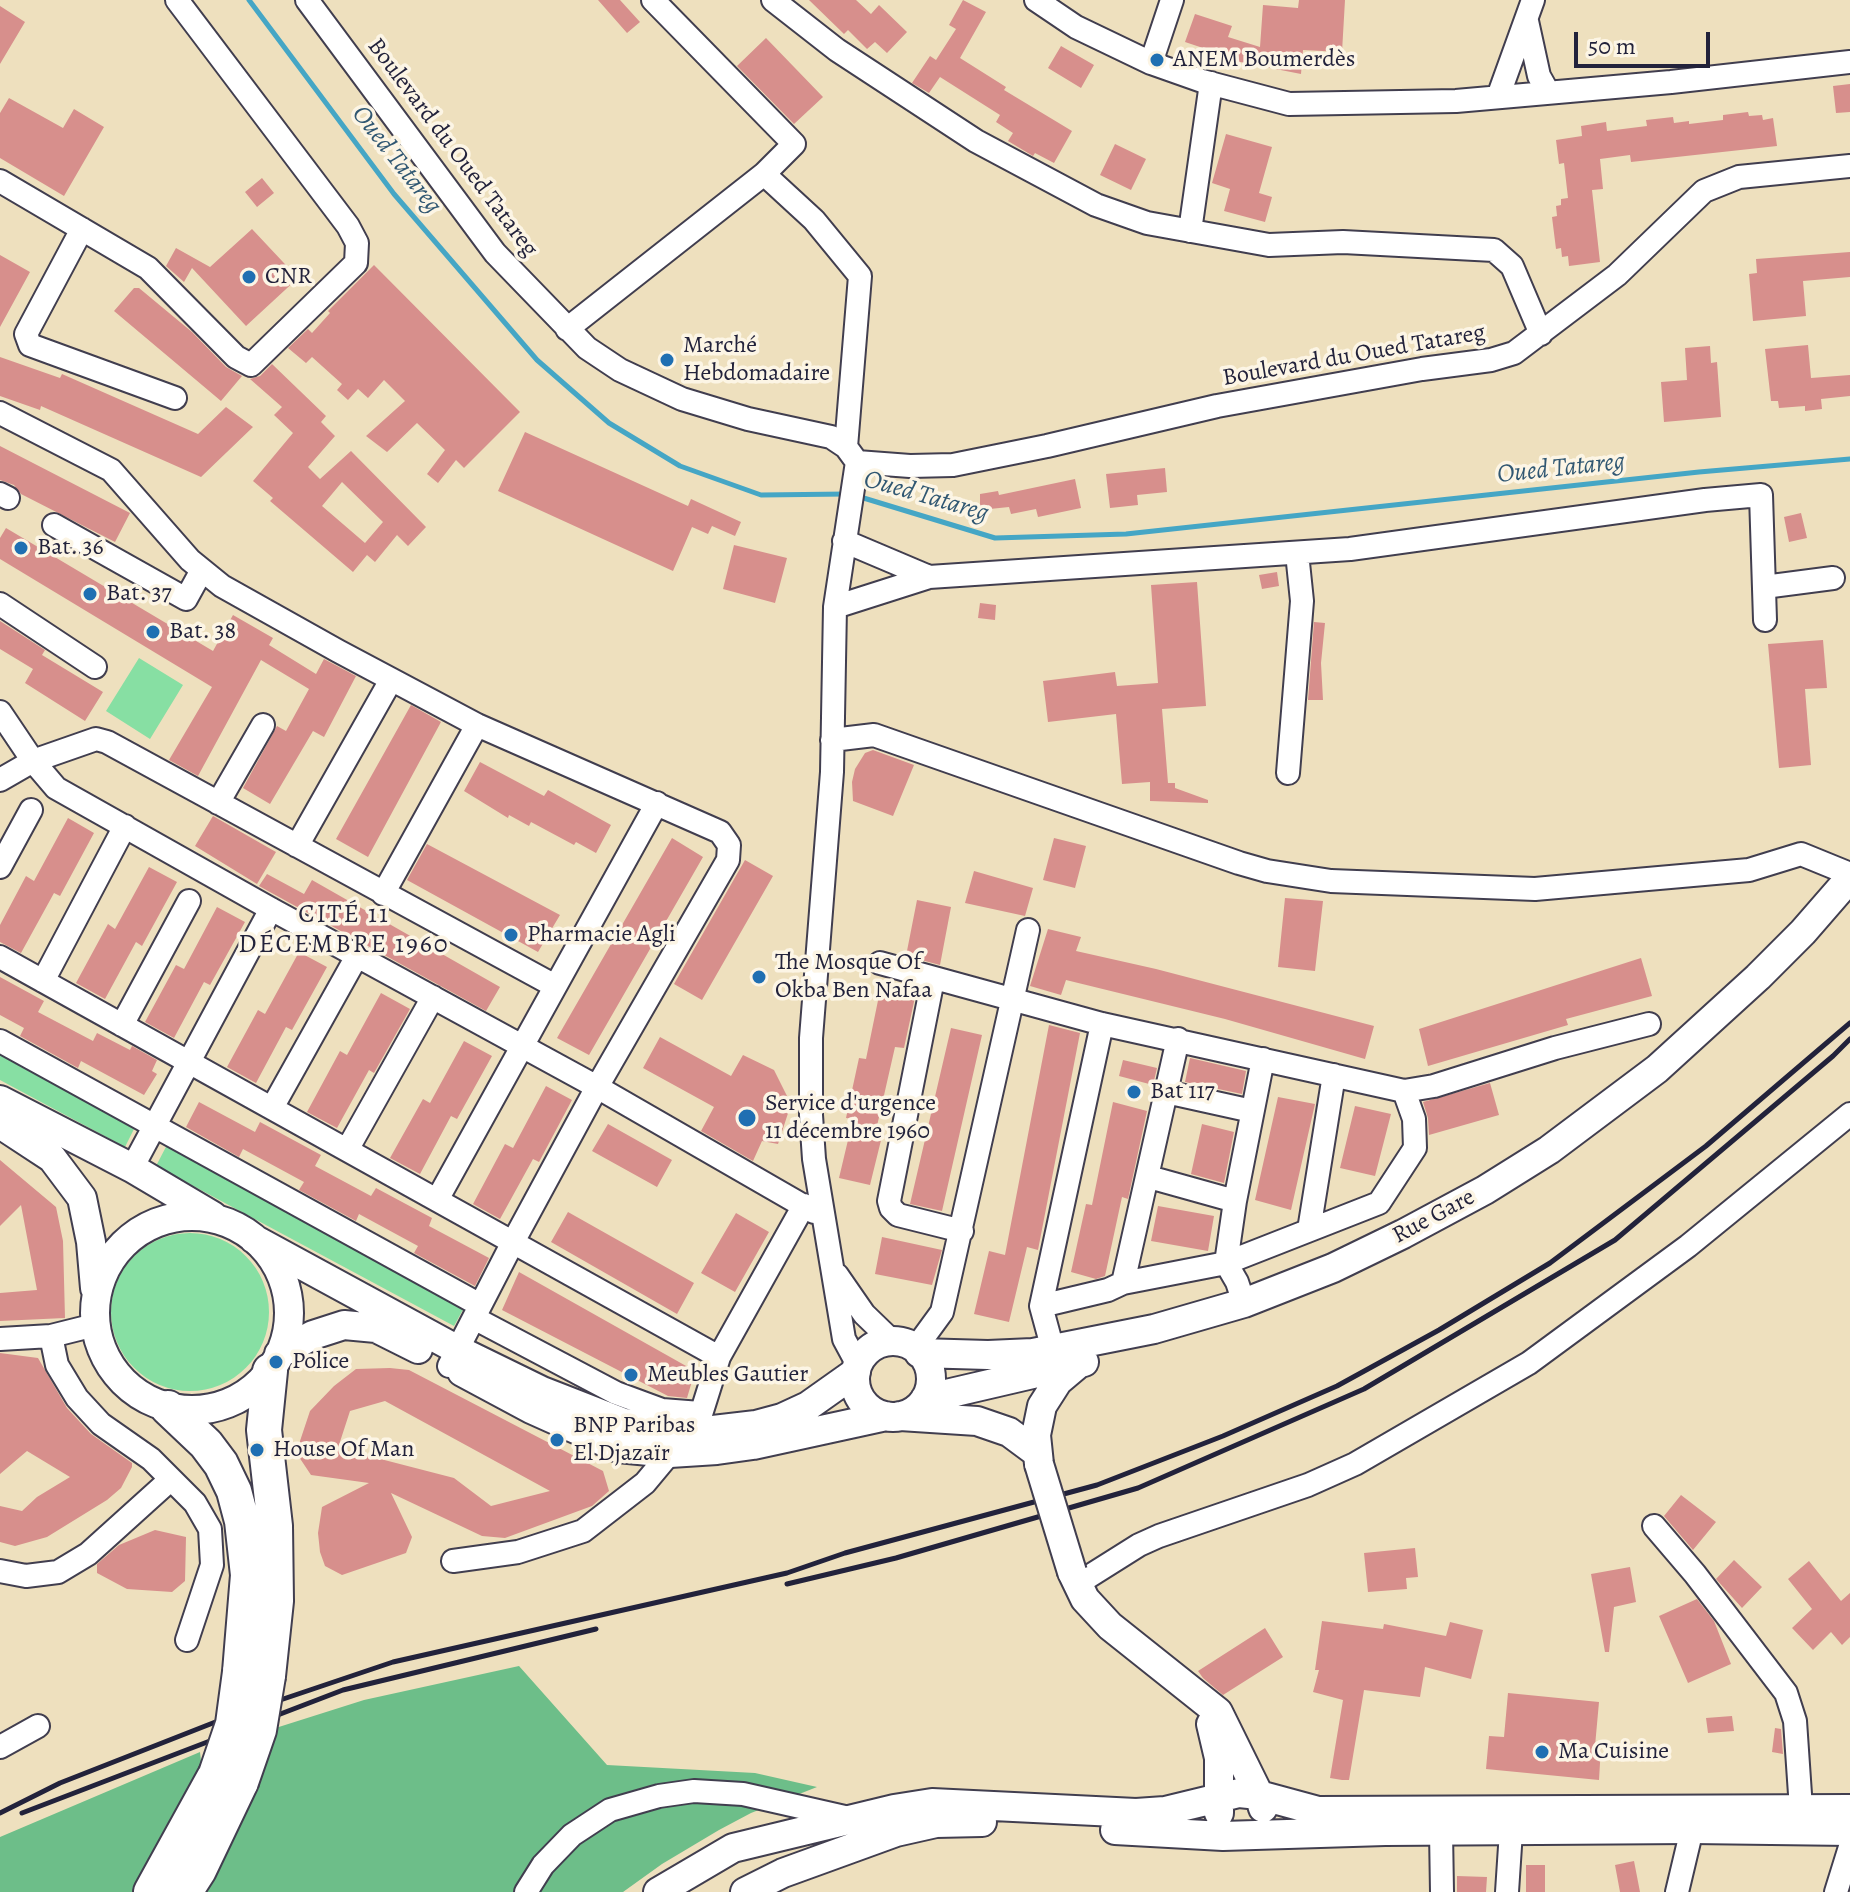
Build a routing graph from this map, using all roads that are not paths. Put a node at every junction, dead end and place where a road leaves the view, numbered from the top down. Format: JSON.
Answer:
{"nodes":[{"id":1,"x":177,"y":0,"type":"edge"},
{"id":2,"x":307,"y":0,"type":"edge"},
{"id":3,"x":653,"y":0,"type":"edge"},
{"id":4,"x":773,"y":0,"type":"edge"},
{"id":5,"x":1036,"y":0,"type":"edge"},
{"id":6,"x":1172,"y":0,"type":"edge"},
{"id":7,"x":1530,"y":10,"type":"edge"},
{"id":8,"x":1850,"y":62,"type":"edge"},
{"id":9,"x":1151,"y":63,"type":"junction"},
{"id":10,"x":1211,"y":83,"type":"junction"},
{"id":11,"x":1548,"y":92,"type":"junction"},
{"id":12,"x":1498,"y":97,"type":"junction"},
{"id":13,"x":1850,"y":166,"type":"edge"},
{"id":14,"x":764,"y":174,"type":"junction"},
{"id":15,"x":0,"y":181,"type":"edge"},
{"id":16,"x":82,"y":229,"type":"junction"},
{"id":17,"x":1190,"y":231,"type":"junction"},
{"id":18,"x":567,"y":329,"type":"junction"},
{"id":19,"x":1541,"y":334,"type":"junction"},
{"id":20,"x":175,"y":398,"type":"dead end"},
{"id":21,"x":0,"y":413,"type":"edge"},
{"id":22,"x":852,"y":465,"type":"junction"},
{"id":23,"x":54,"y":525,"type":"dead end"},
{"id":24,"x":846,"y":531,"type":"junction"},
{"id":25,"x":1297,"y":553,"type":"junction"},
{"id":26,"x":202,"y":570,"type":"junction"},
{"id":27,"x":929,"y":577,"type":"junction"},
{"id":28,"x":1833,"y":578,"type":"dead end"},
{"id":29,"x":1764,"y":587,"type":"junction"},
{"id":30,"x":0,"y":604,"type":"edge"},
{"id":31,"x":835,"y":607,"type":"junction"},
{"id":32,"x":1765,"y":620,"type":"dead end"},
{"id":33,"x":95,"y":667,"type":"dead end"},
{"id":34,"x":391,"y":680,"type":"junction"},
{"id":35,"x":0,"y":712,"type":"edge"},
{"id":36,"x":263,"y":725,"type":"dead end"},
{"id":37,"x":477,"y":725,"type":"junction"},
{"id":38,"x":832,"y":740,"type":"junction"},
{"id":39,"x":33,"y":761,"type":"junction"},
{"id":40,"x":1288,"y":773,"type":"dead end"},
{"id":41,"x":1,"y":777,"type":"edge"},
{"id":42,"x":218,"y":803,"type":"junction"},
{"id":43,"x":657,"y":803,"type":"junction"},
{"id":44,"x":31,"y":810,"type":"dead end"},
{"id":45,"x":125,"y":826,"type":"junction"},
{"id":46,"x":297,"y":846,"type":"junction"},
{"id":47,"x":0,"y":867,"type":"edge"},
{"id":48,"x":1850,"y":876,"type":"edge"},
{"id":49,"x":383,"y":894,"type":"junction"},
{"id":50,"x":1850,"y":897,"type":"edge"},
{"id":51,"x":189,"y":901,"type":"dead end"},
{"id":52,"x":271,"y":909,"type":"junction"},
{"id":53,"x":1028,"y":930,"type":"dead end"},
{"id":54,"x":357,"y":956,"type":"junction"},
{"id":55,"x":0,"y":957,"type":"edge"},
{"id":56,"x":880,"y":963,"type":"dead end"},
{"id":57,"x":933,"y":979,"type":"junction"},
{"id":58,"x":43,"y":981,"type":"junction"},
{"id":59,"x":555,"y":986,"type":"junction"},
{"id":60,"x":433,"y":997,"type":"junction"},
{"id":61,"x":1013,"y":998,"type":"junction"},
{"id":62,"x":1102,"y":1024,"type":"junction"},
{"id":63,"x":1649,"y":1024,"type":"dead end"},
{"id":64,"x":122,"y":1025,"type":"junction"},
{"id":65,"x":1178,"y":1039,"type":"junction"},
{"id":66,"x":0,"y":1041,"type":"edge"},
{"id":67,"x":521,"y":1046,"type":"junction"},
{"id":68,"x":1263,"y":1059,"type":"junction"},
{"id":69,"x":189,"y":1062,"type":"junction"},
{"id":70,"x":1334,"y":1075,"type":"junction"},
{"id":71,"x":597,"y":1087,"type":"junction"},
{"id":72,"x":1404,"y":1091,"type":"junction"},
{"id":73,"x":1166,"y":1092,"type":"junction"},
{"id":74,"x":0,"y":1100,"type":"edge"},
{"id":75,"x":272,"y":1108,"type":"junction"},
{"id":76,"x":1252,"y":1111,"type":"junction"},
{"id":77,"x":1850,"y":1114,"type":"edge"},
{"id":78,"x":0,"y":1124,"type":"edge"},
{"id":79,"x":155,"y":1125,"type":"junction"},
{"id":80,"x":347,"y":1150,"type":"junction"},
{"id":81,"x":132,"y":1168,"type":"junction"},
{"id":82,"x":1149,"y":1177,"type":"junction"},
{"id":83,"x":437,"y":1200,"type":"junction"},
{"id":84,"x":1235,"y":1201,"type":"junction"},
{"id":85,"x":804,"y":1205,"type":"junction"},
{"id":86,"x":217,"y":1218,"type":"junction"},
{"id":87,"x":824,"y":1218,"type":"junction"},
{"id":88,"x":1309,"y":1230,"type":"junction"},
{"id":89,"x":962,"y":1231,"type":"junction"},
{"id":90,"x":254,"y":1239,"type":"junction"},
{"id":91,"x":513,"y":1242,"type":"junction"},
{"id":92,"x":1226,"y":1263,"type":"junction"},
{"id":93,"x":833,"y":1269,"type":"junction"},
{"id":94,"x":1123,"y":1283,"type":"junction"},
{"id":95,"x":96,"y":1295,"type":"junction"},
{"id":96,"x":1244,"y":1303,"type":"junction"},
{"id":97,"x":1041,"y":1306,"type":"junction"},
{"id":98,"x":477,"y":1311,"type":"junction"},
{"id":99,"x":95,"y":1325,"type":"junction"},
{"id":100,"x":51,"y":1336,"type":"junction"},
{"id":101,"x":0,"y":1339,"type":"edge"},
{"id":102,"x":1053,"y":1350,"type":"junction"},
{"id":103,"x":719,"y":1357,"type":"junction"},
{"id":104,"x":454,"y":1358,"type":"junction"},
{"id":105,"x":1081,"y":1362,"type":"junction"},
{"id":106,"x":274,"y":1363,"type":"junction"},
{"id":107,"x":916,"y":1364,"type":"junction"},
{"id":108,"x":857,"y":1368,"type":"junction"},
{"id":109,"x":964,"y":1391,"type":"junction"},
{"id":110,"x":168,"y":1408,"type":"junction"},
{"id":111,"x":893,"y":1416,"type":"junction"},
{"id":112,"x":698,"y":1423,"type":"junction"},
{"id":113,"x":1037,"y":1451,"type":"junction"},
{"id":114,"x":670,"y":1453,"type":"junction"},
{"id":115,"x":170,"y":1480,"type":"junction"},
{"id":116,"x":1654,"y":1526,"type":"dead end"},
{"id":117,"x":453,"y":1561,"type":"dead end"},
{"id":118,"x":0,"y":1571,"type":"edge"},
{"id":119,"x":1075,"y":1578,"type":"junction"},
{"id":120,"x":187,"y":1640,"type":"dead end"},
{"id":121,"x":254,"y":1674,"type":"junction"},
{"id":122,"x":1200,"y":1697,"type":"junction"},
{"id":123,"x":38,"y":1726,"type":"dead end"},
{"id":124,"x":0,"y":1747,"type":"edge"},
{"id":125,"x":228,"y":1778,"type":"junction"},
{"id":126,"x":1259,"y":1795,"type":"junction"},
{"id":127,"x":1220,"y":1797,"type":"junction"},
{"id":128,"x":1801,"y":1809,"type":"junction"},
{"id":129,"x":1850,"y":1809,"type":"edge"},
{"id":130,"x":850,"y":1819,"type":"junction"},
{"id":131,"x":1692,"y":1829,"type":"junction"},
{"id":132,"x":1441,"y":1831,"type":"junction"},
{"id":133,"x":1511,"y":1831,"type":"junction"},
{"id":134,"x":1850,"y":1831,"type":"edge"},
{"id":135,"x":1264,"y":1834,"type":"junction"},
{"id":136,"x":1223,"y":1836,"type":"junction"},
{"id":137,"x":1850,"y":1847,"type":"edge"},
{"id":138,"x":151,"y":1892,"type":"edge"},
{"id":139,"x":185,"y":1892,"type":"edge"},
{"id":140,"x":526,"y":1892,"type":"edge"},
{"id":141,"x":658,"y":1892,"type":"edge"},
{"id":142,"x":745,"y":1892,"type":"edge"},
{"id":143,"x":1442,"y":1892,"type":"edge"},
{"id":144,"x":1507,"y":1892,"type":"edge"},
{"id":145,"x":1677,"y":1892,"type":"edge"},
{"id":146,"x":1836,"y":1892,"type":"edge"}],
"edges":[{"from":1,"to":16,"type":"street"},
{"from":2,"to":18,"type":"street","name":"Boulevard du Oued Tatareg"},
{"from":3,"to":14,"type":"street"},
{"from":4,"to":17,"type":"street"},
{"from":5,"to":9,"type":"street"},
{"from":6,"to":9,"type":"street"},
{"from":7,"to":11,"type":"street"},
{"from":7,"to":12,"type":"street"},
{"from":8,"to":11,"type":"street"},
{"from":9,"to":10,"type":"street"},
{"from":10,"to":12,"type":"street"},
{"from":10,"to":17,"type":"street"},
{"from":11,"to":12,"type":"street"},
{"from":13,"to":19,"type":"street","name":"Boulevard du Oued Tatareg"},
{"from":14,"to":18,"type":"street"},
{"from":14,"to":22,"type":"street"},
{"from":15,"to":16,"type":"street"},
{"from":16,"to":20,"type":"street"},
{"from":17,"to":19,"type":"street"},
{"from":18,"to":22,"type":"street","name":"Boulevard du Oued Tatareg"},
{"from":19,"to":22,"type":"street","name":"Boulevard du Oued Tatareg"},
{"from":21,"to":26,"type":"street"},
{"from":22,"to":24,"type":"street"},
{"from":23,"to":26,"type":"street"},
{"from":24,"to":27,"type":"street"},
{"from":24,"to":31,"type":"street"},
{"from":25,"to":27,"type":"street"},
{"from":25,"to":29,"type":"street"},
{"from":25,"to":40,"type":"street"},
{"from":26,"to":34,"type":"street"},
{"from":27,"to":31,"type":"street"},
{"from":28,"to":29,"type":"street"},
{"from":29,"to":32,"type":"street"},
{"from":30,"to":33,"type":"street"},
{"from":31,"to":38,"type":"street"},
{"from":34,"to":37,"type":"street"},
{"from":34,"to":46,"type":"street"},
{"from":35,"to":39,"type":"street"},
{"from":36,"to":42,"type":"street"},
{"from":37,"to":43,"type":"street"},
{"from":37,"to":49,"type":"street"},
{"from":38,"to":48,"type":"street"},
{"from":38,"to":87,"type":"street"},
{"from":39,"to":41,"type":"street"},
{"from":39,"to":42,"type":"street"},
{"from":39,"to":45,"type":"street"},
{"from":42,"to":46,"type":"street"},
{"from":43,"to":59,"type":"street"},
{"from":43,"to":71,"type":"street"},
{"from":44,"to":47,"type":"street"},
{"from":45,"to":52,"type":"street"},
{"from":45,"to":58,"type":"street"},
{"from":46,"to":49,"type":"street"},
{"from":48,"to":96,"type":"main road","name":"Rue Gare"},
{"from":49,"to":59,"type":"street"},
{"from":50,"to":105,"type":"main road","name":"Rue Gare"},
{"from":51,"to":64,"type":"street"},
{"from":52,"to":54,"type":"street"},
{"from":52,"to":69,"type":"street"},
{"from":53,"to":61,"type":"street"},
{"from":54,"to":60,"type":"street"},
{"from":54,"to":75,"type":"street"},
{"from":55,"to":58,"type":"street"},
{"from":56,"to":57,"type":"street"},
{"from":57,"to":61,"type":"street"},
{"from":57,"to":89,"type":"street"},
{"from":58,"to":64,"type":"street"},
{"from":59,"to":67,"type":"street"},
{"from":60,"to":67,"type":"street"},
{"from":60,"to":80,"type":"street"},
{"from":61,"to":62,"type":"street"},
{"from":61,"to":89,"type":"street"},
{"from":62,"to":65,"type":"street"},
{"from":62,"to":97,"type":"street"},
{"from":63,"to":72,"type":"street"},
{"from":64,"to":69,"type":"street"},
{"from":65,"to":68,"type":"street"},
{"from":65,"to":73,"type":"street"},
{"from":66,"to":79,"type":"street"},
{"from":67,"to":71,"type":"street"},
{"from":67,"to":83,"type":"street"},
{"from":68,"to":70,"type":"street"},
{"from":68,"to":76,"type":"street"},
{"from":69,"to":75,"type":"street"},
{"from":69,"to":79,"type":"street"},
{"from":70,"to":72,"type":"street"},
{"from":70,"to":88,"type":"street"},
{"from":71,"to":85,"type":"street"},
{"from":71,"to":91,"type":"street"},
{"from":72,"to":88,"type":"street"},
{"from":73,"to":76,"type":"street"},
{"from":73,"to":82,"type":"street"},
{"from":74,"to":81,"type":"main road"},
{"from":75,"to":80,"type":"street"},
{"from":76,"to":84,"type":"street"},
{"from":77,"to":119,"type":"street"},
{"from":78,"to":95,"type":"main road"},
{"from":79,"to":81,"type":"street"},
{"from":79,"to":98,"type":"street"},
{"from":80,"to":83,"type":"street"},
{"from":81,"to":86,"type":"main road"},
{"from":82,"to":84,"type":"street"},
{"from":82,"to":94,"type":"street"},
{"from":83,"to":91,"type":"street"},
{"from":84,"to":92,"type":"street"},
{"from":85,"to":87,"type":"street"},
{"from":85,"to":103,"type":"street"},
{"from":86,"to":90,"type":"main road"},
{"from":86,"to":95,"type":"main road"},
{"from":87,"to":93,"type":"street"},
{"from":88,"to":92,"type":"street"},
{"from":89,"to":107,"type":"street"},
{"from":90,"to":104,"type":"main road"},
{"from":90,"to":106,"type":"main road"},
{"from":91,"to":98,"type":"street"},
{"from":91,"to":103,"type":"street"},
{"from":92,"to":94,"type":"street"},
{"from":92,"to":96,"type":"street"},
{"from":93,"to":107,"type":"street"},
{"from":93,"to":108,"type":"street"},
{"from":94,"to":97,"type":"street"},
{"from":95,"to":99,"type":"main road"},
{"from":96,"to":102,"type":"main road","name":"Rue Gare"},
{"from":97,"to":102,"type":"street"},
{"from":98,"to":104,"type":"street"},
{"from":98,"to":112,"type":"street"},
{"from":99,"to":100,"type":"street"},
{"from":99,"to":110,"type":"main road"},
{"from":100,"to":101,"type":"street"},
{"from":100,"to":115,"type":"street"},
{"from":102,"to":107,"type":"main road","name":"Rue Gare"},
{"from":103,"to":112,"type":"street"},
{"from":104,"to":106,"type":"main road"},
{"from":104,"to":112,"type":"main road"},
{"from":104,"to":114,"type":"main road"},
{"from":105,"to":109,"type":"main road","name":"Rue Gare"},
{"from":105,"to":113,"type":"main road"},
{"from":106,"to":110,"type":"main road"},
{"from":106,"to":121,"type":"highway"},
{"from":107,"to":108,"type":"main road"},
{"from":107,"to":109,"type":"main road"},
{"from":107,"to":111,"type":"main road"},
{"from":108,"to":111,"type":"main road"},
{"from":108,"to":112,"type":"main road"},
{"from":109,"to":113,"type":"main road"},
{"from":110,"to":121,"type":"highway"},
{"from":111,"to":113,"type":"main road"},
{"from":111,"to":114,"type":"main road"},
{"from":113,"to":119,"type":"main road","bridge":true},
{"from":114,"to":117,"type":"street"},
{"from":115,"to":118,"type":"street"},
{"from":115,"to":120,"type":"street"},
{"from":116,"to":128,"type":"street"},
{"from":119,"to":122,"type":"main road"},
{"from":121,"to":125,"type":"highway","bridge":true},
{"from":122,"to":126,"type":"main road"},
{"from":122,"to":127,"type":"main road"},
{"from":123,"to":124,"type":"street"},
{"from":125,"to":138,"type":"highway"},
{"from":125,"to":139,"type":"highway"},
{"from":126,"to":127,"type":"main road"},
{"from":126,"to":128,"type":"main road"},
{"from":126,"to":135,"type":"main road"},
{"from":127,"to":130,"type":"main road"},
{"from":127,"to":136,"type":"main road"},
{"from":128,"to":129,"type":"main road"},
{"from":130,"to":140,"type":"street"},
{"from":130,"to":141,"type":"main road"},
{"from":131,"to":133,"type":"main road"},
{"from":131,"to":134,"type":"main road"},
{"from":131,"to":145,"type":"street"},
{"from":132,"to":133,"type":"main road"},
{"from":132,"to":135,"type":"main road"},
{"from":132,"to":143,"type":"street"},
{"from":133,"to":144,"type":"street"},
{"from":135,"to":136,"type":"main road"},
{"from":136,"to":142,"type":"main road"},
{"from":137,"to":146,"type":"street"}]}
